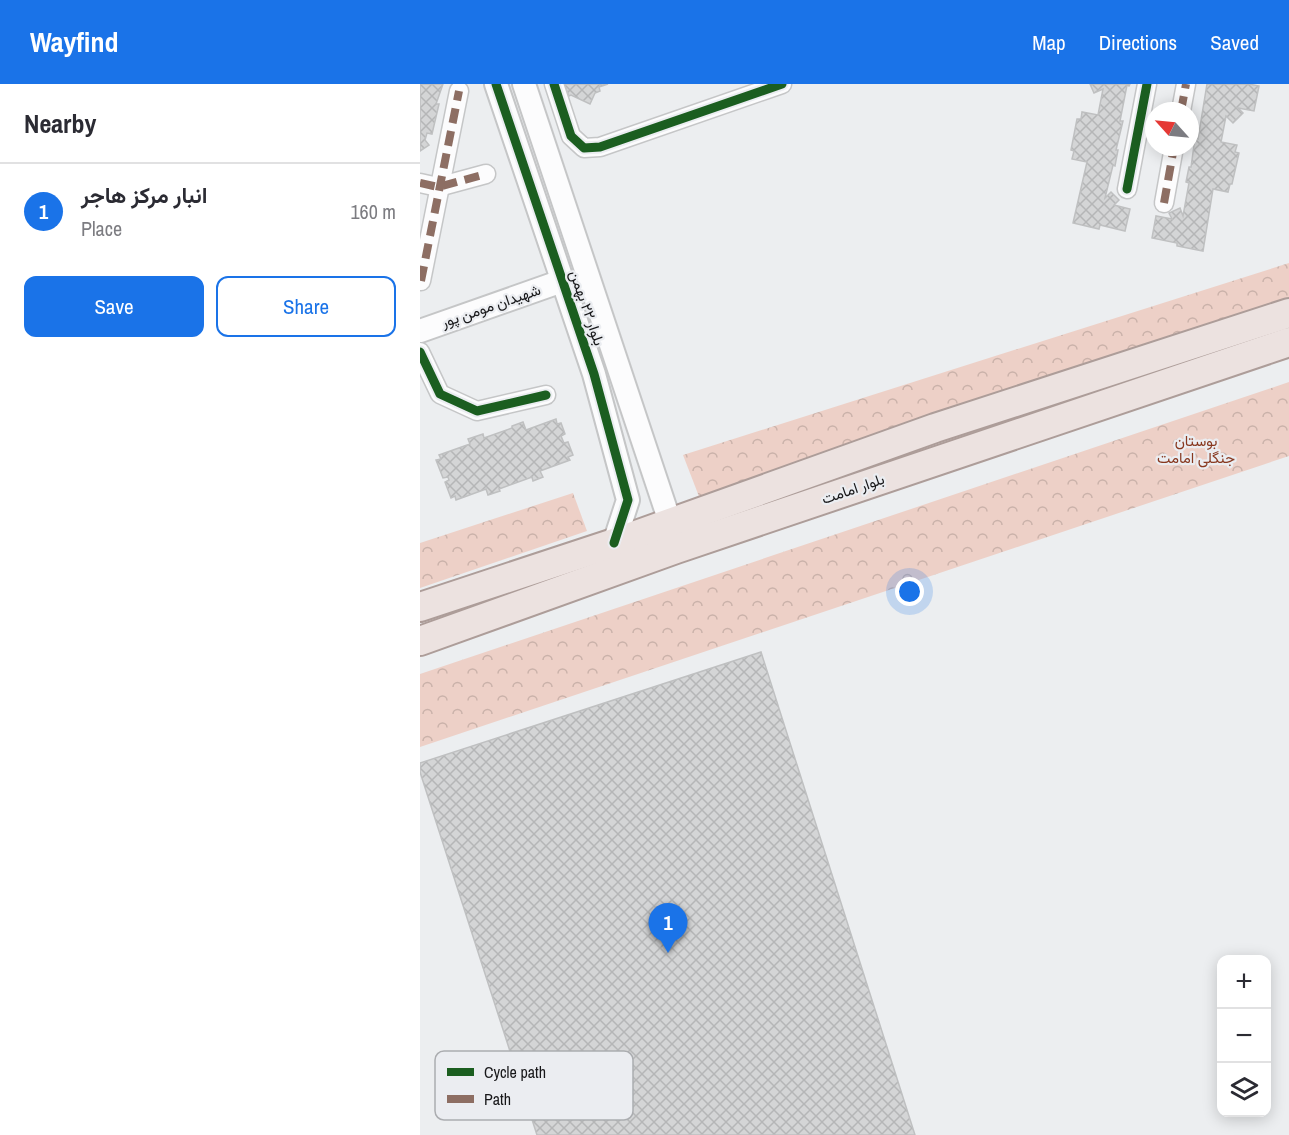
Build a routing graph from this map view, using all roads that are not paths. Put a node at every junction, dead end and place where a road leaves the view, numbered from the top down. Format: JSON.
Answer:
{"nodes":[{"id":1,"x":496,"y":84,"type":"edge"},
{"id":2,"x":524,"y":84,"type":"edge"},
{"id":3,"x":554,"y":84,"type":"edge"},
{"id":4,"x":782,"y":84,"type":"edge"},
{"id":5,"x":1147,"y":84,"type":"edge"},
{"id":6,"x":1186,"y":84,"type":"edge"},
{"id":7,"x":459,"y":91,"type":"dead end"},
{"id":8,"x":1183,"y":102,"type":"edge"},
{"id":9,"x":1172,"y":156,"type":"edge"},
{"id":10,"x":486,"y":174,"type":"dead end"},
{"id":11,"x":420,"y":183,"type":"edge"},
{"id":12,"x":438,"y":187,"type":"junction"},
{"id":13,"x":1127,"y":189,"type":"dead end"},
{"id":14,"x":1164,"y":203,"type":"dead end"},
{"id":15,"x":421,"y":281,"type":"edge"},
{"id":16,"x":562,"y":281,"type":"junction"},
{"id":17,"x":1289,"y":313,"type":"edge"},
{"id":18,"x":420,"y":331,"type":"edge"},
{"id":19,"x":1289,"y":342,"type":"edge"},
{"id":20,"x":420,"y":352,"type":"edge"},
{"id":21,"x":546,"y":395,"type":"dead end"},
{"id":22,"x":659,"y":491,"type":"junction"},
{"id":23,"x":628,"y":500,"type":"junction"},
{"id":24,"x":670,"y":522,"type":"junction"},
{"id":25,"x":614,"y":543,"type":"junction"},
{"id":26,"x":420,"y":607,"type":"edge"},
{"id":27,"x":420,"y":641,"type":"edge"}],
"edges":[{"from":1,"to":16,"type":"street","name":"بلوار ۲۲ بهمن"},
{"from":2,"to":22,"type":"street","name":"بلوار ۲۲ بهمن"},
{"from":3,"to":4,"type":"street"},
{"from":5,"to":13,"type":"street"},
{"from":6,"to":8,"type":"street"},
{"from":7,"to":12,"type":"street"},
{"from":9,"to":14,"type":"street"},
{"from":10,"to":12,"type":"street"},
{"from":11,"to":12,"type":"street"},
{"from":12,"to":15,"type":"street"},
{"from":16,"to":18,"type":"street","name":"شهیدان مومن پور"},
{"from":16,"to":23,"type":"street","name":"بلوار ۲۲ بهمن"},
{"from":17,"to":24,"type":"main road","name":"بلوار امامت"},
{"from":19,"to":27,"type":"main road","name":"بلوار امامت"},
{"from":20,"to":21,"type":"street"},
{"from":22,"to":23,"type":"street"},
{"from":22,"to":24,"type":"street","name":"بلوار ۲۲ بهمن"},
{"from":23,"to":25,"type":"street"},
{"from":24,"to":25,"type":"main road","name":"بلوار امامت"},
{"from":25,"to":26,"type":"main road","name":"بلوار امامت"}]}
